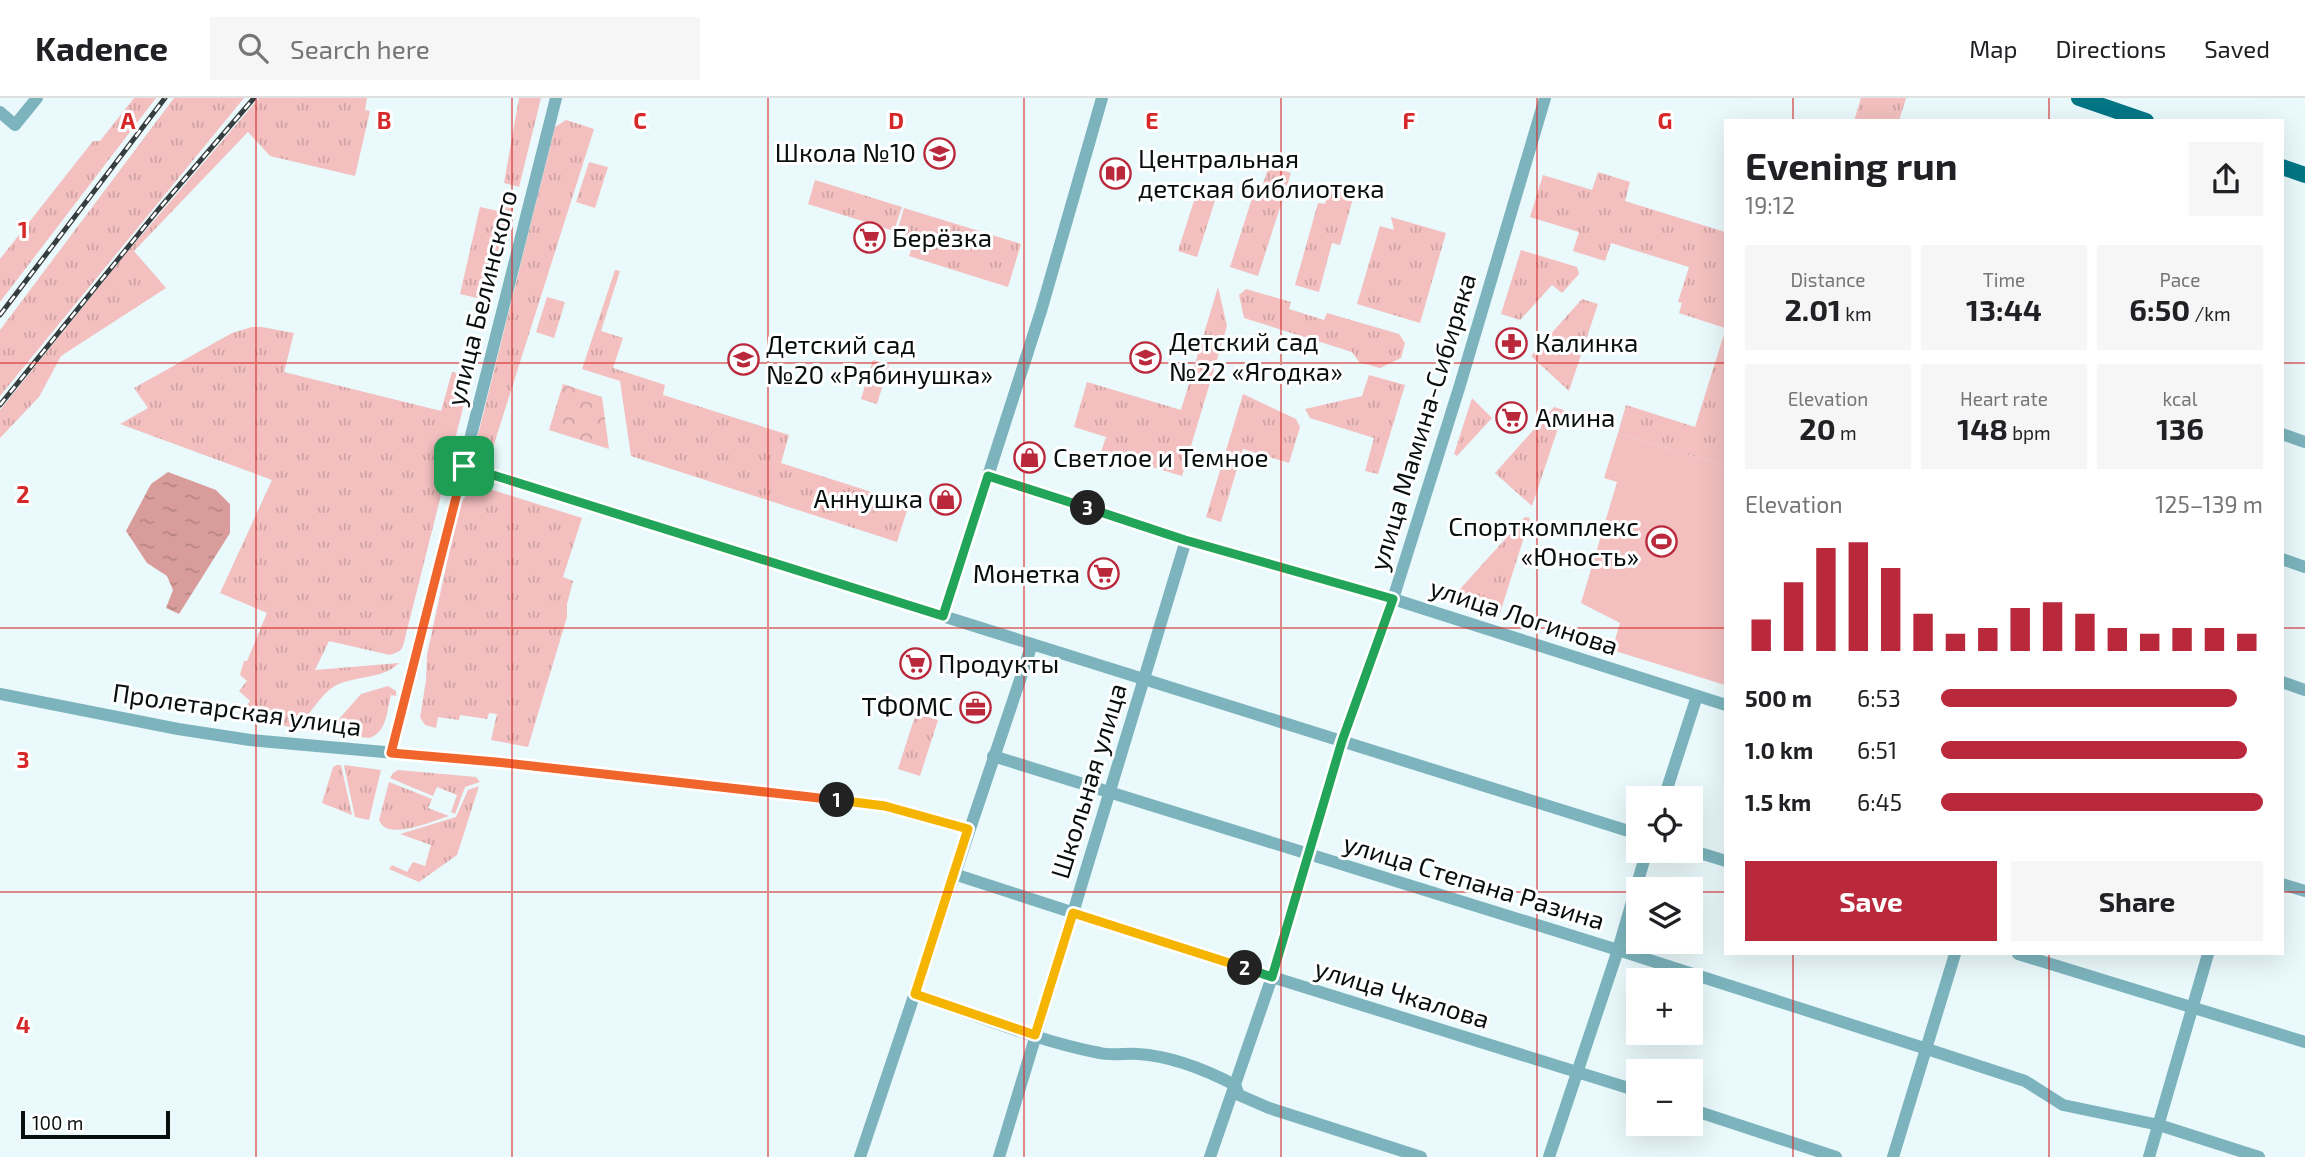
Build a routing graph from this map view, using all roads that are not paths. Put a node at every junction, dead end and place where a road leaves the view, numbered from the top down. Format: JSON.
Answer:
{"nodes":[{"id":1,"x":37,"y":98,"type":"edge"},
{"id":2,"x":556,"y":98,"type":"edge"},
{"id":3,"x":1102,"y":98,"type":"edge"},
{"id":4,"x":1545,"y":98,"type":"edge"},
{"id":5,"x":2079,"y":98,"type":"edge"},
{"id":6,"x":0,"y":112,"type":"edge"},
{"id":7,"x":2140,"y":119,"type":"edge"},
{"id":8,"x":2284,"y":168,"type":"edge"},
{"id":9,"x":2305,"y":175,"type":"edge"},
{"id":10,"x":2284,"y":435,"type":"edge"},
{"id":11,"x":2305,"y":442,"type":"edge"},
{"id":12,"x":464,"y":466,"type":"junction"},
{"id":13,"x":988,"y":476,"type":"junction"},
{"id":14,"x":1185,"y":540,"type":"junction"},
{"id":15,"x":2284,"y":560,"type":"edge"},
{"id":16,"x":2305,"y":567,"type":"edge"},
{"id":17,"x":1393,"y":599,"type":"junction"},
{"id":18,"x":943,"y":616,"type":"junction"},
{"id":19,"x":1032,"y":643,"type":"junction"},
{"id":20,"x":1143,"y":680,"type":"junction"},
{"id":21,"x":2284,"y":683,"type":"edge"},
{"id":22,"x":2305,"y":690,"type":"edge"},
{"id":23,"x":0,"y":694,"type":"edge"},
{"id":24,"x":1697,"y":696,"type":"junction"},
{"id":25,"x":1724,"y":704,"type":"edge"},
{"id":26,"x":1342,"y":741,"type":"junction"},
{"id":27,"x":391,"y":753,"type":"junction"},
{"id":28,"x":993,"y":756,"type":"junction"},
{"id":29,"x":1668,"y":786,"type":"edge"},
{"id":30,"x":1110,"y":794,"type":"junction"},
{"id":31,"x":968,"y":829,"type":"junction"},
{"id":32,"x":1626,"y":830,"type":"edge"},
{"id":33,"x":1703,"y":854,"type":"edge"},
{"id":34,"x":1310,"y":856,"type":"junction"},
{"id":35,"x":1724,"y":860,"type":"edge"},
{"id":36,"x":1643,"y":863,"type":"edge"},
{"id":37,"x":954,"y":874,"type":"junction"},
{"id":38,"x":2284,"y":885,"type":"edge"},
{"id":39,"x":2305,"y":891,"type":"edge"},
{"id":40,"x":1073,"y":913,"type":"junction"},
{"id":41,"x":1618,"y":950,"type":"junction"},
{"id":42,"x":1955,"y":955,"type":"edge"},
{"id":43,"x":2021,"y":955,"type":"edge"},
{"id":44,"x":2208,"y":955,"type":"edge"},
{"id":45,"x":1272,"y":977,"type":"junction"},
{"id":46,"x":915,"y":994,"type":"junction"},
{"id":47,"x":2193,"y":1009,"type":"junction"},
{"id":48,"x":1035,"y":1035,"type":"junction"},
{"id":49,"x":2305,"y":1042,"type":"edge"},
{"id":50,"x":1927,"y":1049,"type":"junction"},
{"id":51,"x":1578,"y":1072,"type":"junction"},
{"id":52,"x":1235,"y":1084,"type":"junction"},
{"id":53,"x":1626,"y":1087,"type":"edge"},
{"id":54,"x":1703,"y":1113,"type":"edge"},
{"id":55,"x":2160,"y":1125,"type":"junction"},
{"id":56,"x":860,"y":1157,"type":"edge"},
{"id":57,"x":999,"y":1157,"type":"edge"},
{"id":58,"x":1210,"y":1157,"type":"edge"},
{"id":59,"x":1420,"y":1157,"type":"edge"},
{"id":60,"x":1549,"y":1157,"type":"edge"},
{"id":61,"x":1836,"y":1157,"type":"edge"},
{"id":62,"x":1893,"y":1157,"type":"edge"},
{"id":63,"x":2149,"y":1157,"type":"edge"},
{"id":64,"x":2259,"y":1157,"type":"edge"}],
"edges":[{"from":1,"to":6,"type":"street"},
{"from":2,"to":12,"type":"street","name":"улица Белинского"},
{"from":3,"to":13,"type":"street"},
{"from":4,"to":17,"type":"street","name":"улица Мамина-Сибиряка"},
{"from":5,"to":7,"type":"main road"},
{"from":8,"to":9,"type":"main road"},
{"from":10,"to":11,"type":"street"},
{"from":12,"to":18,"type":"street"},
{"from":12,"to":27,"type":"street","name":"улица Белинского"},
{"from":13,"to":14,"type":"street","name":"улица Логинова"},
{"from":13,"to":18,"type":"street"},
{"from":14,"to":17,"type":"street","name":"улица Логинова"},
{"from":14,"to":20,"type":"street","name":"Школьная улица"},
{"from":15,"to":16,"type":"street"},
{"from":17,"to":24,"type":"street","name":"улица Логинова"},
{"from":17,"to":26,"type":"street","name":"улица Мамина-Сибиряка"},
{"from":18,"to":19,"type":"street"},
{"from":19,"to":20,"type":"street"},
{"from":19,"to":28,"type":"street"},
{"from":20,"to":26,"type":"street"},
{"from":20,"to":30,"type":"street","name":"Школьная улица"},
{"from":21,"to":22,"type":"street"},
{"from":23,"to":27,"type":"street","name":"Пролетарская улица"},
{"from":24,"to":25,"type":"street","name":"улица Логинова"},
{"from":24,"to":29,"type":"street"},
{"from":26,"to":32,"type":"street"},
{"from":26,"to":34,"type":"street","name":"улица Мамина-Сибиряка"},
{"from":27,"to":31,"type":"street","name":"Пролетарская улица"},
{"from":28,"to":30,"type":"street","name":"улица Степана Разина"},
{"from":28,"to":31,"type":"street"},
{"from":30,"to":34,"type":"street","name":"улица Степана Разина"},
{"from":30,"to":40,"type":"street","name":"Школьная улица"},
{"from":31,"to":37,"type":"street"},
{"from":33,"to":35,"type":"street"},
{"from":34,"to":41,"type":"street","name":"улица Степана Разина"},
{"from":34,"to":45,"type":"street","name":"улица Мамина-Сибиряка"},
{"from":36,"to":41,"type":"street"},
{"from":37,"to":40,"type":"street","name":"улица Чкалова"},
{"from":37,"to":46,"type":"street"},
{"from":38,"to":39,"type":"street"},
{"from":40,"to":45,"type":"street","name":"улица Чкалова"},
{"from":40,"to":48,"type":"street","name":"Школьная улица"},
{"from":41,"to":50,"type":"street","name":"улица Степана Разина"},
{"from":41,"to":51,"type":"street"},
{"from":42,"to":50,"type":"street"},
{"from":43,"to":47,"type":"street"},
{"from":44,"to":47,"type":"street"},
{"from":45,"to":51,"type":"street","name":"улица Чкалова"},
{"from":45,"to":52,"type":"street","name":"улица Мамина-Сибиряка"},
{"from":46,"to":48,"type":"street"},
{"from":46,"to":56,"type":"street"},
{"from":47,"to":49,"type":"street"},
{"from":47,"to":55,"type":"street"},
{"from":48,"to":52,"type":"street"},
{"from":48,"to":57,"type":"street","name":"Школьная улица"},
{"from":50,"to":55,"type":"street","name":"улица Степана Разина"},
{"from":50,"to":62,"type":"street"},
{"from":51,"to":53,"type":"street","name":"улица Чкалова"},
{"from":51,"to":60,"type":"street"},
{"from":52,"to":58,"type":"street","name":"улица Мамина-Сибиряка"},
{"from":52,"to":59,"type":"street"},
{"from":54,"to":61,"type":"street"},
{"from":55,"to":63,"type":"street"},
{"from":55,"to":64,"type":"street","name":"улица Степана Разина"}]}
